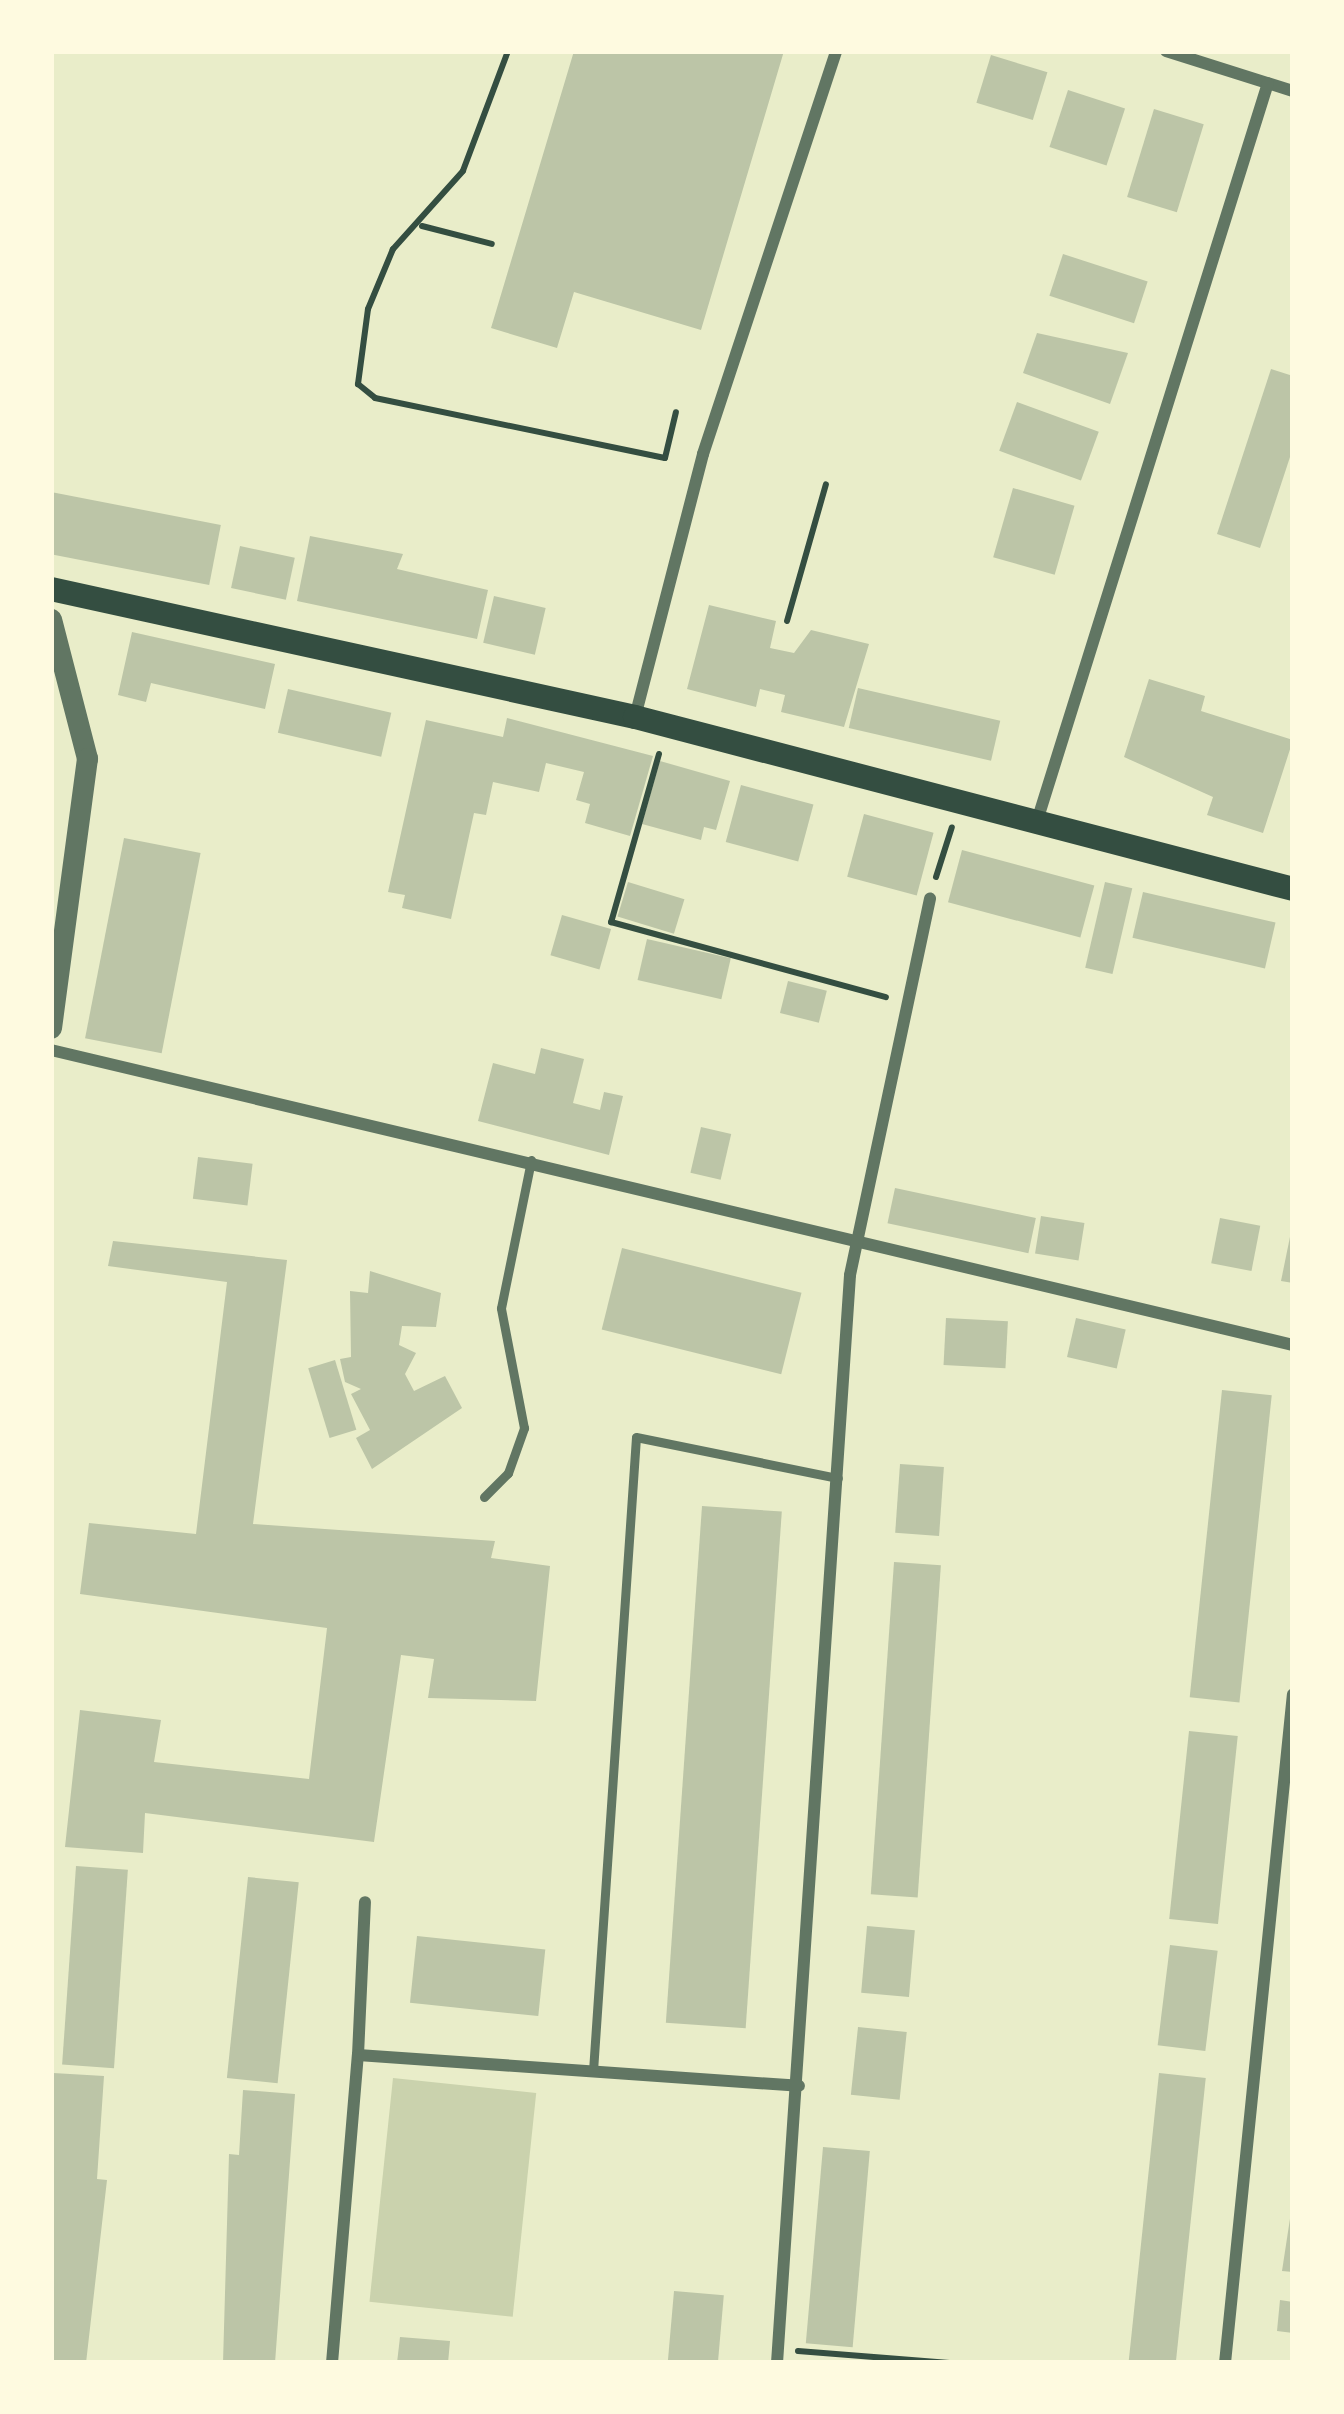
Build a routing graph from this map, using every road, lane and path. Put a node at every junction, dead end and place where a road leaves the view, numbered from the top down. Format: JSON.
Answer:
{"nodes":[{"id":1,"x":508,"y":51,"type":"edge"},
{"id":2,"x":836,"y":51,"type":"edge"},
{"id":3,"x":1166,"y":51,"type":"edge"},
{"id":4,"x":1195,"y":55,"type":"edge"},
{"id":5,"x":1268,"y":83,"type":"junction"},
{"id":6,"x":1293,"y":92,"type":"edge"},
{"id":7,"x":422,"y":226,"type":"junction"},
{"id":8,"x":492,"y":244,"type":"dead end"},
{"id":9,"x":676,"y":412,"type":"dead end"},
{"id":10,"x":826,"y":484,"type":"dead end"},
{"id":11,"x":51,"y":589,"type":"edge"},
{"id":12,"x":51,"y":619,"type":"edge"},
{"id":13,"x":787,"y":621,"type":"dead end"},
{"id":14,"x":635,"y":717,"type":"junction"},
{"id":15,"x":668,"y":726,"type":"junction"},
{"id":16,"x":960,"y":800,"type":"junction"},
{"id":17,"x":1037,"y":820,"type":"junction"},
{"id":18,"x":53,"y":860,"type":"edge"},
{"id":19,"x":79,"y":865,"type":"junction"},
{"id":20,"x":1293,"y":889,"type":"edge"},
{"id":21,"x":930,"y":898,"type":"joint"},
{"id":22,"x":907,"y":1003,"type":"junction"},
{"id":23,"x":51,"y":1028,"type":"edge"},
{"id":24,"x":51,"y":1050,"type":"edge"},
{"id":25,"x":531,"y":1160,"type":"junction"},
{"id":26,"x":855,"y":1241,"type":"junction"},
{"id":27,"x":1293,"y":1345,"type":"edge"},
{"id":28,"x":838,"y":1478,"type":"junction"},
{"id":29,"x":484,"y":1497,"type":"dead end"},
{"id":30,"x":1293,"y":1694,"type":"edge"},
{"id":31,"x":365,"y":1902,"type":"dead end"},
{"id":32,"x":358,"y":2055,"type":"junction"},
{"id":33,"x":593,"y":2071,"type":"junction"},
{"id":34,"x":799,"y":2086,"type":"junction"},
{"id":35,"x":777,"y":2357,"type":"edge"},
{"id":36,"x":332,"y":2363,"type":"edge"},
{"id":37,"x":950,"y":2363,"type":"edge"},
{"id":38,"x":1225,"y":2363,"type":"edge"}],
"edges":[{"from":1,"to":7,"type":"path"},
{"from":2,"to":14,"type":"street"},
{"from":3,"to":4,"type":"street"},
{"from":4,"to":5,"type":"street"},
{"from":5,"to":6,"type":"street"},
{"from":5,"to":17,"type":"street"},
{"from":7,"to":8,"type":"path"},
{"from":7,"to":9,"type":"path"},
{"from":10,"to":13,"type":"path"},
{"from":11,"to":14,"type":"main road"},
{"from":12,"to":19,"type":"street"},
{"from":14,"to":15,"type":"main road"},
{"from":15,"to":16,"type":"main road"},
{"from":15,"to":22,"type":"path"},
{"from":16,"to":17,"type":"main road"},
{"from":16,"to":21,"type":"path"},
{"from":17,"to":20,"type":"main road"},
{"from":18,"to":19,"type":"street"},
{"from":19,"to":23,"type":"street"},
{"from":21,"to":22,"type":"street"},
{"from":22,"to":26,"type":"street"},
{"from":24,"to":25,"type":"street"},
{"from":25,"to":26,"type":"street"},
{"from":25,"to":29,"type":"lane"},
{"from":26,"to":27,"type":"street"},
{"from":26,"to":28,"type":"street"},
{"from":28,"to":33,"type":"lane"},
{"from":28,"to":34,"type":"street"},
{"from":30,"to":38,"type":"street"},
{"from":31,"to":32,"type":"street"},
{"from":32,"to":33,"type":"street"},
{"from":32,"to":36,"type":"street"},
{"from":33,"to":34,"type":"street"},
{"from":34,"to":35,"type":"street"},
{"from":35,"to":37,"type":"path"}]}
